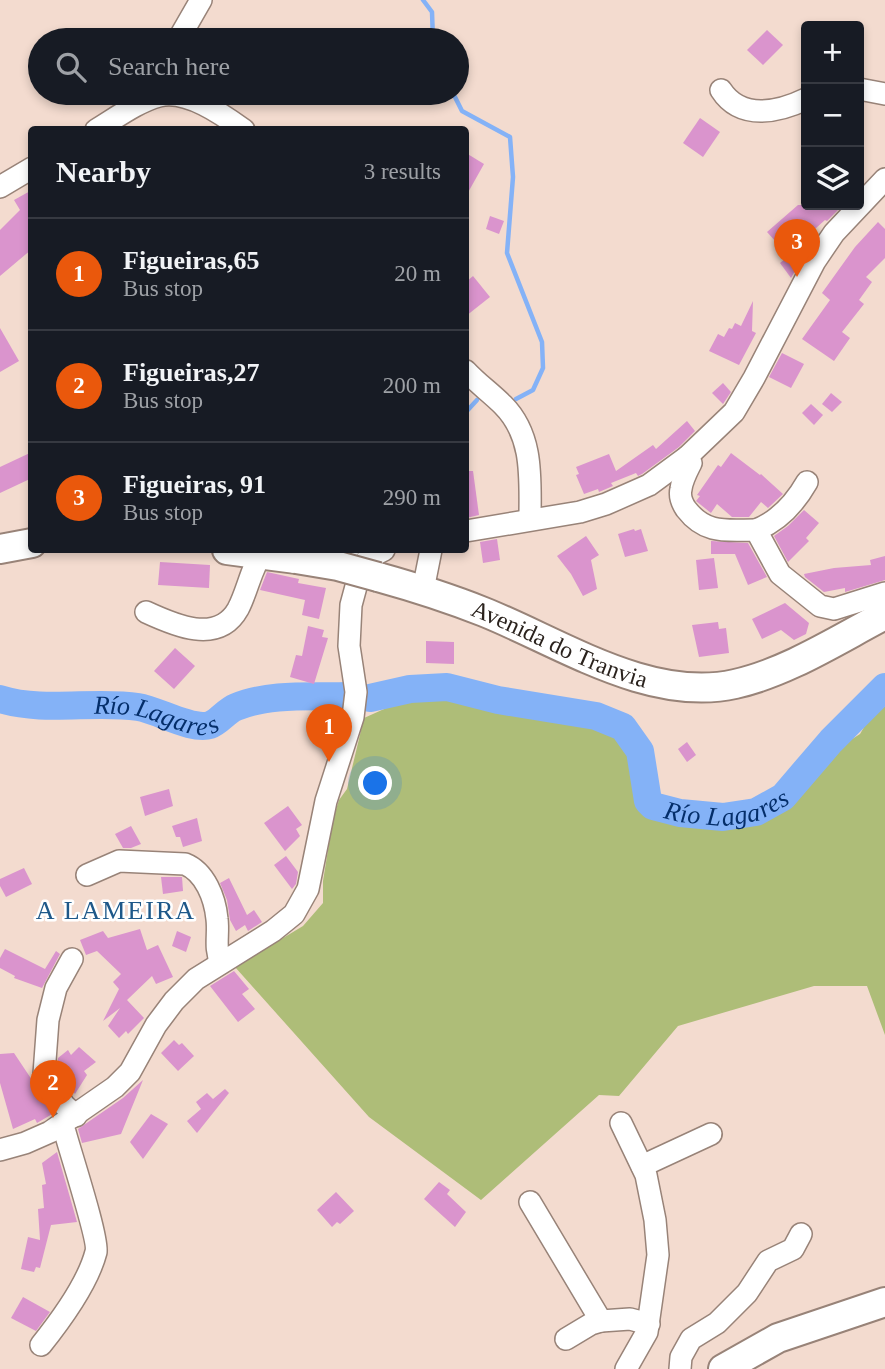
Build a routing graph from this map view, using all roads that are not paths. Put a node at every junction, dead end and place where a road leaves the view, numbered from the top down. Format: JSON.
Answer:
{"nodes":[{"id":1,"x":201,"y":0,"type":"edge"},
{"id":2,"x":185,"y":28,"type":"edge"},
{"id":3,"x":721,"y":90,"type":"dead end"},
{"id":4,"x":864,"y":90,"type":"edge"},
{"id":5,"x":885,"y":94,"type":"edge"},
{"id":6,"x":801,"y":101,"type":"edge"},
{"id":7,"x":138,"y":105,"type":"edge"},
{"id":8,"x":205,"y":105,"type":"edge"},
{"id":9,"x":103,"y":126,"type":"edge"},
{"id":10,"x":239,"y":126,"type":"edge"},
{"id":11,"x":28,"y":170,"type":"edge"},
{"id":12,"x":885,"y":179,"type":"edge"},
{"id":13,"x":0,"y":187,"type":"edge"},
{"id":14,"x":469,"y":375,"type":"edge"},
{"id":15,"x":687,"y":457,"type":"junction"},
{"id":16,"x":807,"y":482,"type":"dead end"},
{"id":17,"x":530,"y":519,"type":"junction"},
{"id":18,"x":469,"y":530,"type":"edge"},
{"id":19,"x":756,"y":530,"type":"junction"},
{"id":20,"x":28,"y":544,"type":"edge"},
{"id":21,"x":0,"y":549,"type":"edge"},
{"id":22,"x":262,"y":553,"type":"edge"},
{"id":23,"x":267,"y":553,"type":"edge"},
{"id":24,"x":430,"y":553,"type":"edge"},
{"id":25,"x":380,"y":556,"type":"edge"},
{"id":26,"x":423,"y":590,"type":"junction"},
{"id":27,"x":885,"y":593,"type":"edge"},
{"id":28,"x":146,"y":612,"type":"dead end"},
{"id":29,"x":885,"y":615,"type":"edge"},
{"id":30,"x":87,"y":875,"type":"dead end"},
{"id":31,"x":72,"y":959,"type":"dead end"},
{"id":32,"x":220,"y":963,"type":"junction"},
{"id":33,"x":67,"y":1121,"type":"junction"},
{"id":34,"x":621,"y":1123,"type":"dead end"},
{"id":35,"x":710,"y":1134,"type":"dead end"},
{"id":36,"x":0,"y":1150,"type":"edge"},
{"id":37,"x":642,"y":1166,"type":"junction"},
{"id":38,"x":530,"y":1202,"type":"dead end"},
{"id":39,"x":801,"y":1234,"type":"dead end"},
{"id":40,"x":885,"y":1302,"type":"edge"},
{"id":41,"x":601,"y":1321,"type":"junction"},
{"id":42,"x":649,"y":1324,"type":"junction"},
{"id":43,"x":566,"y":1339,"type":"dead end"},
{"id":44,"x":41,"y":1345,"type":"dead end"},
{"id":45,"x":626,"y":1369,"type":"edge"},
{"id":46,"x":680,"y":1369,"type":"edge"},
{"id":47,"x":723,"y":1369,"type":"edge"}],
"edges":[{"from":1,"to":2,"type":"street"},
{"from":3,"to":6,"type":"street"},
{"from":4,"to":5,"type":"street"},
{"from":7,"to":9,"type":"street"},
{"from":8,"to":10,"type":"street"},
{"from":11,"to":13,"type":"street"},
{"from":12,"to":15,"type":"street"},
{"from":14,"to":17,"type":"street"},
{"from":15,"to":17,"type":"street"},
{"from":15,"to":19,"type":"street"},
{"from":16,"to":19,"type":"street"},
{"from":17,"to":18,"type":"street"},
{"from":19,"to":27,"type":"street"},
{"from":20,"to":21,"type":"main road"},
{"from":22,"to":28,"type":"street"},
{"from":23,"to":25,"type":"main road","name":"Avenida do Tranvia","bridge":true},
{"from":24,"to":26,"type":"street"},
{"from":25,"to":26,"type":"main road","name":"Avenida do Tranvia"},
{"from":25,"to":32,"type":"street"},
{"from":26,"to":29,"type":"main road","name":"Avenida do Tranvia"},
{"from":30,"to":32,"type":"street"},
{"from":31,"to":33,"type":"street"},
{"from":32,"to":33,"type":"street"},
{"from":33,"to":36,"type":"street"},
{"from":33,"to":44,"type":"street"},
{"from":34,"to":37,"type":"street"},
{"from":35,"to":37,"type":"street"},
{"from":37,"to":42,"type":"street"},
{"from":38,"to":41,"type":"street"},
{"from":39,"to":46,"type":"street"},
{"from":40,"to":47,"type":"main road"},
{"from":41,"to":42,"type":"street"},
{"from":41,"to":43,"type":"street"},
{"from":42,"to":45,"type":"street"}]}
